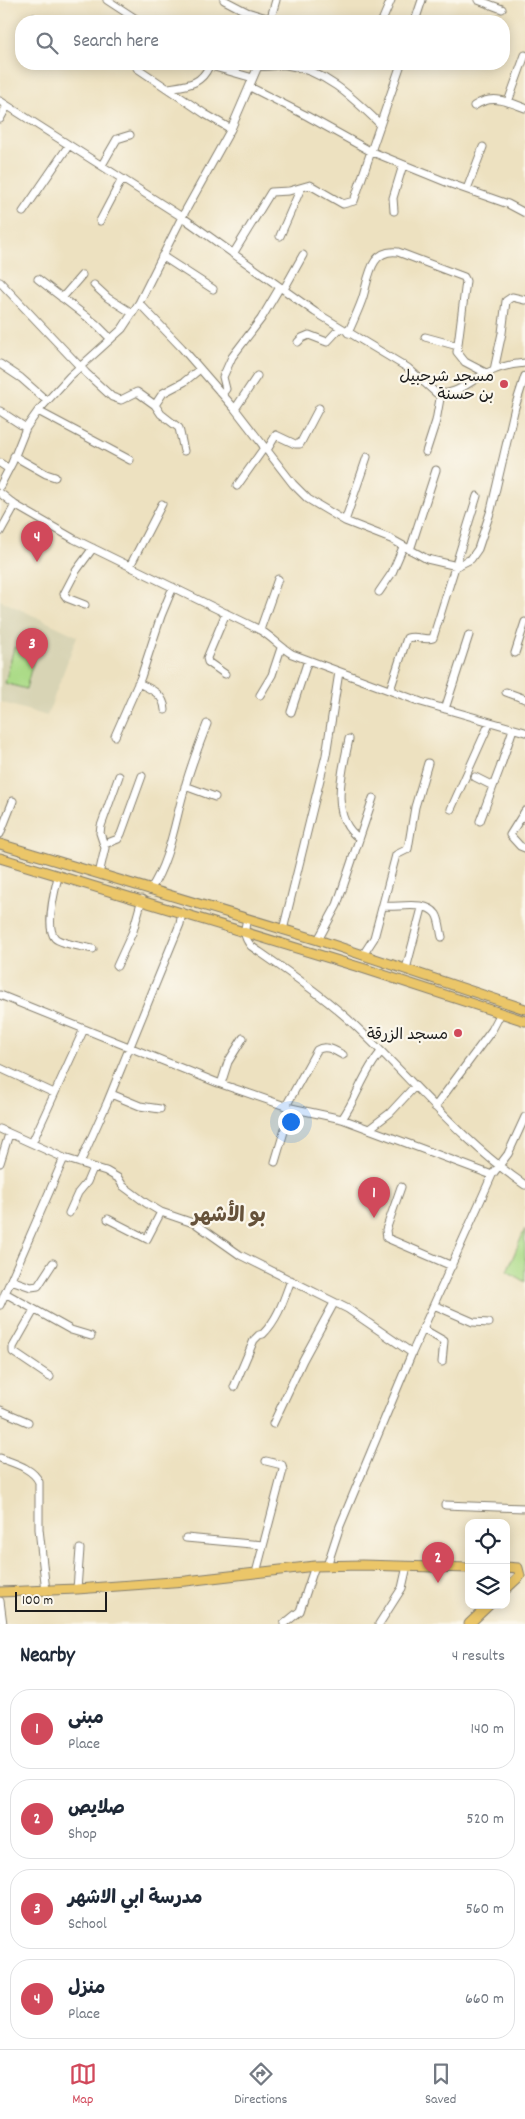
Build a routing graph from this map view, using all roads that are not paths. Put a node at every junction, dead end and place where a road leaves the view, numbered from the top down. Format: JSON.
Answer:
{"nodes":[{"id":1,"x":107,"y":0,"type":"edge"},
{"id":2,"x":224,"y":0,"type":"edge"},
{"id":3,"x":276,"y":0,"type":"edge"},
{"id":4,"x":391,"y":0,"type":"edge"},
{"id":5,"x":422,"y":0,"type":"edge"},
{"id":6,"x":478,"y":0,"type":"edge"},
{"id":7,"x":502,"y":9,"type":"dead end"},
{"id":8,"x":129,"y":15,"type":"edge"},
{"id":9,"x":256,"y":15,"type":"edge"},
{"id":10,"x":272,"y":15,"type":"edge"},
{"id":11,"x":385,"y":15,"type":"edge"},
{"id":12,"x":417,"y":15,"type":"edge"},
{"id":13,"x":525,"y":55,"type":"edge"},
{"id":14,"x":140,"y":70,"type":"edge"},
{"id":15,"x":205,"y":70,"type":"edge"},
{"id":16,"x":225,"y":70,"type":"edge"},
{"id":17,"x":257,"y":70,"type":"edge"},
{"id":18,"x":300,"y":70,"type":"edge"},
{"id":19,"x":398,"y":70,"type":"edge"},
{"id":20,"x":253,"y":78,"type":"junction"},
{"id":21,"x":250,"y":87,"type":"junction"},
{"id":22,"x":168,"y":88,"type":"junction"},
{"id":23,"x":0,"y":101,"type":"edge"},
{"id":24,"x":508,"y":102,"type":"junction"},
{"id":25,"x":7,"y":106,"type":"junction"},
{"id":26,"x":474,"y":106,"type":"dead end"},
{"id":27,"x":525,"y":108,"type":"edge"},
{"id":28,"x":0,"y":119,"type":"edge"},
{"id":29,"x":380,"y":124,"type":"junction"},
{"id":30,"x":231,"y":129,"type":"junction"},
{"id":31,"x":130,"y":135,"type":"dead end"},
{"id":32,"x":68,"y":145,"type":"junction"},
{"id":33,"x":483,"y":147,"type":"dead end"},
{"id":34,"x":370,"y":151,"type":"junction"},
{"id":35,"x":102,"y":165,"type":"junction"},
{"id":36,"x":403,"y":165,"type":"junction"},
{"id":37,"x":122,"y":179,"type":"junction"},
{"id":38,"x":301,"y":188,"type":"junction"},
{"id":39,"x":467,"y":189,"type":"junction"},
{"id":40,"x":394,"y":211,"type":"dead end"},
{"id":41,"x":23,"y":212,"type":"dead end"},
{"id":42,"x":525,"y":213,"type":"edge"},
{"id":43,"x":182,"y":217,"type":"junction"},
{"id":44,"x":100,"y":221,"type":"dead end"},
{"id":45,"x":280,"y":236,"type":"dead end"},
{"id":46,"x":233,"y":254,"type":"junction"},
{"id":47,"x":303,"y":255,"type":"dead end"},
{"id":48,"x":162,"y":256,"type":"junction"},
{"id":49,"x":82,"y":275,"type":"dead end"},
{"id":50,"x":38,"y":279,"type":"dead end"},
{"id":51,"x":0,"y":282,"type":"edge"},
{"id":52,"x":94,"y":285,"type":"dead end"},
{"id":53,"x":282,"y":288,"type":"junction"},
{"id":54,"x":213,"y":289,"type":"dead end"},
{"id":55,"x":62,"y":298,"type":"junction"},
{"id":56,"x":525,"y":300,"type":"edge"},
{"id":57,"x":139,"y":303,"type":"junction"},
{"id":58,"x":132,"y":313,"type":"junction"},
{"id":59,"x":340,"y":328,"type":"junction"},
{"id":60,"x":348,"y":332,"type":"junction"},
{"id":61,"x":425,"y":337,"type":"dead end"},
{"id":62,"x":111,"y":340,"type":"junction"},
{"id":63,"x":298,"y":342,"type":"dead end"},
{"id":64,"x":458,"y":346,"type":"junction"},
{"id":65,"x":525,"y":363,"type":"edge"},
{"id":66,"x":0,"y":364,"type":"edge"},
{"id":67,"x":81,"y":366,"type":"junction"},
{"id":68,"x":200,"y":369,"type":"junction"},
{"id":69,"x":494,"y":370,"type":"junction"},
{"id":70,"x":486,"y":373,"type":"junction"},
{"id":71,"x":257,"y":376,"type":"dead end"},
{"id":72,"x":525,"y":376,"type":"edge"},
{"id":73,"x":222,"y":394,"type":"junction"},
{"id":74,"x":441,"y":394,"type":"junction"},
{"id":75,"x":47,"y":400,"type":"junction"},
{"id":76,"x":155,"y":405,"type":"junction"},
{"id":77,"x":319,"y":408,"type":"dead end"},
{"id":78,"x":235,"y":409,"type":"junction"},
{"id":79,"x":0,"y":411,"type":"edge"},
{"id":80,"x":38,"y":411,"type":"junction"},
{"id":81,"x":26,"y":428,"type":"junction"},
{"id":82,"x":266,"y":449,"type":"junction"},
{"id":83,"x":184,"y":451,"type":"dead end"},
{"id":84,"x":426,"y":452,"type":"dead end"},
{"id":85,"x":14,"y":456,"type":"junction"},
{"id":86,"x":367,"y":457,"type":"dead end"},
{"id":87,"x":130,"y":460,"type":"dead end"},
{"id":88,"x":0,"y":463,"type":"edge"},
{"id":89,"x":9,"y":469,"type":"junction"},
{"id":90,"x":436,"y":470,"type":"dead end"},
{"id":91,"x":55,"y":477,"type":"dead end"},
{"id":92,"x":0,"y":486,"type":"edge"},
{"id":93,"x":237,"y":486,"type":"dead end"},
{"id":94,"x":0,"y":493,"type":"edge"},
{"id":95,"x":477,"y":496,"type":"dead end"},
{"id":96,"x":162,"y":504,"type":"dead end"},
{"id":97,"x":15,"y":505,"type":"junction"},
{"id":98,"x":345,"y":521,"type":"junction"},
{"id":99,"x":0,"y":532,"type":"edge"},
{"id":100,"x":93,"y":548,"type":"junction"},
{"id":101,"x":406,"y":548,"type":"junction"},
{"id":102,"x":130,"y":566,"type":"junction"},
{"id":103,"x":457,"y":566,"type":"junction"},
{"id":104,"x":278,"y":579,"type":"dead end"},
{"id":105,"x":172,"y":587,"type":"junction"},
{"id":106,"x":379,"y":592,"type":"dead end"},
{"id":107,"x":85,"y":605,"type":"dead end"},
{"id":108,"x":226,"y":613,"type":"junction"},
{"id":109,"x":525,"y":622,"type":"edge"},
{"id":110,"x":260,"y":630,"type":"junction"},
{"id":111,"x":469,"y":635,"type":"dead end"},
{"id":112,"x":281,"y":648,"type":"junction"},
{"id":113,"x":515,"y":653,"type":"dead end"},
{"id":114,"x":308,"y":660,"type":"junction"},
{"id":115,"x":339,"y":672,"type":"junction"},
{"id":116,"x":225,"y":674,"type":"dead end"},
{"id":117,"x":138,"y":683,"type":"junction"},
{"id":118,"x":390,"y":690,"type":"junction"},
{"id":119,"x":506,"y":692,"type":"dead end"},
{"id":120,"x":260,"y":695,"type":"dead end"},
{"id":121,"x":525,"y":699,"type":"edge"},
{"id":122,"x":445,"y":708,"type":"junction"},
{"id":123,"x":165,"y":710,"type":"dead end"},
{"id":124,"x":291,"y":712,"type":"dead end"},
{"id":125,"x":490,"y":722,"type":"junction"},
{"id":126,"x":207,"y":724,"type":"dead end"},
{"id":127,"x":513,"y":729,"type":"junction"},
{"id":128,"x":525,"y":732,"type":"edge"},
{"id":129,"x":115,"y":736,"type":"dead end"},
{"id":130,"x":349,"y":740,"type":"dead end"},
{"id":131,"x":428,"y":763,"type":"dead end"},
{"id":132,"x":119,"y":776,"type":"dead end"},
{"id":133,"x":142,"y":776,"type":"dead end"},
{"id":134,"x":475,"y":777,"type":"dead end"},
{"id":135,"x":185,"y":786,"type":"junction"},
{"id":136,"x":493,"y":786,"type":"junction"},
{"id":137,"x":215,"y":797,"type":"dead end"},
{"id":138,"x":373,"y":798,"type":"dead end"},
{"id":139,"x":13,"y":801,"type":"dead end"},
{"id":140,"x":451,"y":809,"type":"dead end"},
{"id":141,"x":525,"y":810,"type":"edge"},
{"id":142,"x":480,"y":820,"type":"dead end"},
{"id":143,"x":0,"y":834,"type":"edge"},
{"id":144,"x":359,"y":838,"type":"junction"},
{"id":145,"x":0,"y":844,"type":"edge"},
{"id":146,"x":105,"y":844,"type":"junction"},
{"id":147,"x":525,"y":848,"type":"edge"},
{"id":148,"x":0,"y":858,"type":"edge"},
{"id":149,"x":98,"y":874,"type":"junction"},
{"id":150,"x":58,"y":876,"type":"junction"},
{"id":151,"x":150,"y":890,"type":"junction"},
{"id":152,"x":142,"y":900,"type":"junction"},
{"id":153,"x":383,"y":906,"type":"junction"},
{"id":154,"x":422,"y":908,"type":"junction"},
{"id":155,"x":182,"y":912,"type":"junction"},
{"id":156,"x":247,"y":919,"type":"junction"},
{"id":157,"x":283,"y":930,"type":"junction"},
{"id":158,"x":244,"y":931,"type":"junction"},
{"id":159,"x":442,"y":937,"type":"dead end"},
{"id":160,"x":318,"y":940,"type":"junction"},
{"id":161,"x":93,"y":949,"type":"dead end"},
{"id":162,"x":363,"y":955,"type":"junction"},
{"id":163,"x":117,"y":966,"type":"dead end"},
{"id":164,"x":406,"y":969,"type":"junction"},
{"id":165,"x":0,"y":995,"type":"edge"},
{"id":166,"x":525,"y":1009,"type":"edge"},
{"id":167,"x":501,"y":1013,"type":"junction"},
{"id":168,"x":525,"y":1021,"type":"edge"},
{"id":169,"x":84,"y":1029,"type":"junction"},
{"id":170,"x":243,"y":1038,"type":"dead end"},
{"id":171,"x":129,"y":1047,"type":"junction"},
{"id":172,"x":381,"y":1052,"type":"junction"},
{"id":173,"x":343,"y":1055,"type":"dead end"},
{"id":174,"x":0,"y":1068,"type":"edge"},
{"id":175,"x":221,"y":1084,"type":"junction"},
{"id":176,"x":415,"y":1086,"type":"junction"},
{"id":177,"x":54,"y":1092,"type":"junction"},
{"id":178,"x":110,"y":1094,"type":"junction"},
{"id":179,"x":289,"y":1107,"type":"junction"},
{"id":180,"x":436,"y":1107,"type":"junction"},
{"id":181,"x":160,"y":1109,"type":"dead end"},
{"id":182,"x":525,"y":1117,"type":"edge"},
{"id":183,"x":342,"y":1119,"type":"junction"},
{"id":184,"x":0,"y":1129,"type":"edge"},
{"id":185,"x":369,"y":1129,"type":"junction"},
{"id":186,"x":9,"y":1134,"type":"junction"},
{"id":187,"x":32,"y":1143,"type":"junction"},
{"id":188,"x":64,"y":1158,"type":"junction"},
{"id":189,"x":0,"y":1162,"type":"edge"},
{"id":190,"x":275,"y":1162,"type":"dead end"},
{"id":191,"x":80,"y":1163,"type":"junction"},
{"id":192,"x":499,"y":1167,"type":"junction"},
{"id":193,"x":93,"y":1168,"type":"junction"},
{"id":194,"x":492,"y":1175,"type":"junction"},
{"id":195,"x":525,"y":1184,"type":"edge"},
{"id":196,"x":401,"y":1186,"type":"dead end"},
{"id":197,"x":160,"y":1212,"type":"junction"},
{"id":198,"x":69,"y":1213,"type":"dead end"},
{"id":199,"x":108,"y":1219,"type":"dead end"},
{"id":200,"x":53,"y":1263,"type":"dead end"},
{"id":201,"x":452,"y":1266,"type":"junction"},
{"id":202,"x":11,"y":1280,"type":"junction"},
{"id":203,"x":291,"y":1280,"type":"junction"},
{"id":204,"x":5,"y":1293,"type":"junction"},
{"id":205,"x":334,"y":1303,"type":"junction"},
{"id":206,"x":434,"y":1304,"type":"junction"},
{"id":207,"x":0,"y":1305,"type":"edge"},
{"id":208,"x":34,"y":1310,"type":"junction"},
{"id":209,"x":490,"y":1323,"type":"dead end"},
{"id":210,"x":423,"y":1329,"type":"junction"},
{"id":211,"x":91,"y":1336,"type":"dead end"},
{"id":212,"x":412,"y":1353,"type":"junction"},
{"id":213,"x":442,"y":1362,"type":"dead end"},
{"id":214,"x":50,"y":1378,"type":"dead end"},
{"id":215,"x":234,"y":1387,"type":"dead end"},
{"id":216,"x":0,"y":1410,"type":"edge"},
{"id":217,"x":28,"y":1422,"type":"dead end"},
{"id":218,"x":273,"y":1424,"type":"dead end"},
{"id":219,"x":0,"y":1458,"type":"edge"},
{"id":220,"x":266,"y":1461,"type":"dead end"},
{"id":221,"x":445,"y":1504,"type":"dead end"},
{"id":222,"x":525,"y":1508,"type":"edge"},
{"id":223,"x":186,"y":1538,"type":"dead end"},
{"id":224,"x":263,"y":1545,"type":"junction"},
{"id":225,"x":80,"y":1549,"type":"dead end"},
{"id":226,"x":315,"y":1566,"type":"junction"},
{"id":227,"x":327,"y":1566,"type":"junction"},
{"id":228,"x":407,"y":1566,"type":"junction"},
{"id":229,"x":465,"y":1568,"type":"edge"},
{"id":230,"x":510,"y":1568,"type":"edge"},
{"id":231,"x":256,"y":1573,"type":"junction"},
{"id":232,"x":522,"y":1573,"type":"edge"},
{"id":233,"x":510,"y":1585,"type":"edge"},
{"id":234,"x":77,"y":1589,"type":"junction"},
{"id":235,"x":46,"y":1591,"type":"junction"},
{"id":236,"x":0,"y":1592,"type":"edge"},
{"id":237,"x":0,"y":1601,"type":"edge"},
{"id":238,"x":485,"y":1609,"type":"edge"},
{"id":239,"x":3,"y":1624,"type":"edge"},
{"id":240,"x":284,"y":1624,"type":"edge"},
{"id":241,"x":379,"y":1624,"type":"edge"},
{"id":242,"x":469,"y":1624,"type":"edge"}],
"edges":[{"from":1,"to":8,"type":"street"},
{"from":2,"to":9,"type":"street"},
{"from":3,"to":10,"type":"street"},
{"from":4,"to":11,"type":"street"},
{"from":5,"to":12,"type":"street"},
{"from":6,"to":7,"type":"street"},
{"from":13,"to":24,"type":"street"},
{"from":14,"to":22,"type":"street"},
{"from":15,"to":22,"type":"street"},
{"from":16,"to":20,"type":"street"},
{"from":17,"to":20,"type":"street"},
{"from":18,"to":29,"type":"street"},
{"from":19,"to":29,"type":"street"},
{"from":20,"to":21,"type":"street"},
{"from":21,"to":30,"type":"street"},
{"from":21,"to":34,"type":"street"},
{"from":22,"to":30,"type":"street"},
{"from":23,"to":25,"type":"street"},
{"from":24,"to":26,"type":"street"},
{"from":24,"to":27,"type":"street"},
{"from":25,"to":28,"type":"street"},
{"from":25,"to":32,"type":"street"},
{"from":29,"to":34,"type":"street"},
{"from":30,"to":43,"type":"street"},
{"from":31,"to":35,"type":"street"},
{"from":32,"to":35,"type":"street"},
{"from":32,"to":41,"type":"street"},
{"from":33,"to":39,"type":"street"},
{"from":34,"to":36,"type":"street"},
{"from":34,"to":38,"type":"street"},
{"from":35,"to":37,"type":"street"},
{"from":36,"to":39,"type":"street"},
{"from":36,"to":40,"type":"street"},
{"from":37,"to":43,"type":"street"},
{"from":37,"to":44,"type":"street"},
{"from":38,"to":45,"type":"street"},
{"from":38,"to":46,"type":"street"},
{"from":39,"to":42,"type":"street"},
{"from":43,"to":46,"type":"street"},
{"from":43,"to":48,"type":"street"},
{"from":46,"to":53,"type":"street"},
{"from":47,"to":53,"type":"street"},
{"from":48,"to":54,"type":"street"},
{"from":48,"to":57,"type":"street"},
{"from":49,"to":55,"type":"street"},
{"from":50,"to":55,"type":"street"},
{"from":51,"to":67,"type":"street"},
{"from":52,"to":58,"type":"street"},
{"from":53,"to":59,"type":"street"},
{"from":53,"to":73,"type":"street"},
{"from":55,"to":62,"type":"street"},
{"from":56,"to":69,"type":"street"},
{"from":57,"to":58,"type":"street"},
{"from":57,"to":68,"type":"street"},
{"from":58,"to":62,"type":"street"},
{"from":59,"to":60,"type":"street"},
{"from":59,"to":63,"type":"street"},
{"from":60,"to":64,"type":"street"},
{"from":60,"to":74,"type":"street"},
{"from":61,"to":64,"type":"street"},
{"from":62,"to":67,"type":"street"},
{"from":64,"to":70,"type":"street"},
{"from":65,"to":69,"type":"street"},
{"from":66,"to":75,"type":"street"},
{"from":67,"to":75,"type":"street"},
{"from":67,"to":76,"type":"street"},
{"from":68,"to":73,"type":"street"},
{"from":68,"to":76,"type":"street"},
{"from":69,"to":70,"type":"street"},
{"from":70,"to":74,"type":"street"},
{"from":71,"to":78,"type":"street"},
{"from":72,"to":103,"type":"street"},
{"from":73,"to":78,"type":"street"},
{"from":74,"to":84,"type":"street"},
{"from":75,"to":80,"type":"street"},
{"from":76,"to":83,"type":"street"},
{"from":77,"to":82,"type":"street"},
{"from":78,"to":82,"type":"street"},
{"from":79,"to":81,"type":"street"},
{"from":80,"to":81,"type":"street"},
{"from":80,"to":87,"type":"street"},
{"from":81,"to":85,"type":"street"},
{"from":82,"to":93,"type":"street"},
{"from":82,"to":98,"type":"street"},
{"from":85,"to":89,"type":"street"},
{"from":85,"to":91,"type":"street"},
{"from":86,"to":98,"type":"street"},
{"from":88,"to":89,"type":"street"},
{"from":89,"to":92,"type":"street"},
{"from":90,"to":101,"type":"street"},
{"from":94,"to":97,"type":"street"},
{"from":95,"to":103,"type":"street"},
{"from":96,"to":102,"type":"street"},
{"from":97,"to":99,"type":"street"},
{"from":97,"to":100,"type":"street"},
{"from":98,"to":101,"type":"street"},
{"from":100,"to":102,"type":"street"},
{"from":100,"to":107,"type":"street"},
{"from":101,"to":103,"type":"street"},
{"from":101,"to":106,"type":"street"},
{"from":102,"to":105,"type":"street"},
{"from":103,"to":118,"type":"street"},
{"from":104,"to":110,"type":"street"},
{"from":105,"to":108,"type":"street"},
{"from":105,"to":117,"type":"street"},
{"from":108,"to":110,"type":"street"},
{"from":108,"to":116,"type":"street"},
{"from":109,"to":113,"type":"street"},
{"from":110,"to":112,"type":"street"},
{"from":111,"to":122,"type":"street"},
{"from":112,"to":114,"type":"street"},
{"from":112,"to":120,"type":"street"},
{"from":114,"to":115,"type":"street"},
{"from":114,"to":124,"type":"street"},
{"from":115,"to":118,"type":"street"},
{"from":115,"to":157,"type":"street"},
{"from":117,"to":123,"type":"street"},
{"from":117,"to":129,"type":"street"},
{"from":118,"to":122,"type":"street"},
{"from":119,"to":121,"type":"street"},
{"from":122,"to":125,"type":"street"},
{"from":125,"to":127,"type":"street"},
{"from":125,"to":140,"type":"street"},
{"from":126,"to":135,"type":"street"},
{"from":127,"to":128,"type":"street"},
{"from":127,"to":136,"type":"street"},
{"from":130,"to":144,"type":"street"},
{"from":131,"to":153,"type":"street"},
{"from":132,"to":146,"type":"street"},
{"from":133,"to":146,"type":"street"},
{"from":134,"to":136,"type":"street"},
{"from":135,"to":137,"type":"street"},
{"from":135,"to":151,"type":"street"},
{"from":136,"to":142,"type":"street"},
{"from":138,"to":144,"type":"street"},
{"from":139,"to":143,"type":"street"},
{"from":141,"to":147,"type":"street"},
{"from":144,"to":160,"type":"street"},
{"from":145,"to":149,"type":"main road"},
{"from":146,"to":149,"type":"street"},
{"from":148,"to":150,"type":"main road"},
{"from":149,"to":151,"type":"main road"},
{"from":150,"to":152,"type":"main road"},
{"from":150,"to":161,"type":"street"},
{"from":151,"to":156,"type":"main road"},
{"from":152,"to":155,"type":"main road"},
{"from":152,"to":163,"type":"street"},
{"from":153,"to":154,"type":"street"},
{"from":153,"to":162,"type":"street"},
{"from":154,"to":159,"type":"street"},
{"from":154,"to":164,"type":"street"},
{"from":155,"to":158,"type":"main road"},
{"from":155,"to":171,"type":"street"},
{"from":156,"to":157,"type":"main road"},
{"from":156,"to":158,"type":"street"},
{"from":157,"to":160,"type":"main road"},
{"from":158,"to":167,"type":"main road"},
{"from":158,"to":172,"type":"street"},
{"from":160,"to":162,"type":"main road"},
{"from":162,"to":164,"type":"main road"},
{"from":164,"to":166,"type":"main road"},
{"from":165,"to":169,"type":"street"},
{"from":167,"to":168,"type":"main road"},
{"from":167,"to":180,"type":"street"},
{"from":169,"to":171,"type":"street"},
{"from":169,"to":177,"type":"street"},
{"from":170,"to":175,"type":"street"},
{"from":171,"to":175,"type":"street"},
{"from":171,"to":178,"type":"street"},
{"from":172,"to":176,"type":"street"},
{"from":172,"to":183,"type":"street"},
{"from":173,"to":179,"type":"street"},
{"from":174,"to":177,"type":"street"},
{"from":175,"to":179,"type":"street"},
{"from":176,"to":180,"type":"street"},
{"from":176,"to":185,"type":"street"},
{"from":177,"to":187,"type":"street"},
{"from":178,"to":181,"type":"street"},
{"from":178,"to":191,"type":"street"},
{"from":179,"to":183,"type":"street"},
{"from":179,"to":190,"type":"street"},
{"from":180,"to":192,"type":"street"},
{"from":182,"to":192,"type":"street"},
{"from":183,"to":185,"type":"street"},
{"from":184,"to":186,"type":"street"},
{"from":185,"to":194,"type":"street"},
{"from":186,"to":187,"type":"street"},
{"from":186,"to":189,"type":"street"},
{"from":187,"to":188,"type":"street"},
{"from":188,"to":191,"type":"street"},
{"from":188,"to":202,"type":"street"},
{"from":191,"to":193,"type":"street"},
{"from":192,"to":194,"type":"street"},
{"from":192,"to":195,"type":"street"},
{"from":193,"to":197,"type":"street"},
{"from":193,"to":198,"type":"street"},
{"from":194,"to":201,"type":"street"},
{"from":196,"to":201,"type":"street"},
{"from":197,"to":199,"type":"street"},
{"from":197,"to":203,"type":"street"},
{"from":200,"to":202,"type":"street"},
{"from":201,"to":206,"type":"street"},
{"from":202,"to":204,"type":"street"},
{"from":203,"to":205,"type":"street"},
{"from":203,"to":215,"type":"street"},
{"from":204,"to":207,"type":"street"},
{"from":204,"to":208,"type":"street"},
{"from":205,"to":212,"type":"street"},
{"from":205,"to":218,"type":"street"},
{"from":206,"to":209,"type":"street"},
{"from":206,"to":210,"type":"street"},
{"from":208,"to":211,"type":"street"},
{"from":208,"to":214,"type":"street"},
{"from":210,"to":212,"type":"street"},
{"from":210,"to":213,"type":"street"},
{"from":212,"to":227,"type":"street"},
{"from":216,"to":217,"type":"street"},
{"from":219,"to":235,"type":"street"},
{"from":220,"to":224,"type":"street"},
{"from":221,"to":222,"type":"street"},
{"from":223,"to":224,"type":"street"},
{"from":224,"to":231,"type":"street"},
{"from":225,"to":234,"type":"street"},
{"from":226,"to":227,"type":"main road"},
{"from":226,"to":231,"type":"main road"},
{"from":226,"to":240,"type":"street"},
{"from":227,"to":228,"type":"main road"},
{"from":228,"to":229,"type":"main road"},
{"from":228,"to":241,"type":"street"},
{"from":230,"to":232,"type":"main road"},
{"from":231,"to":234,"type":"main road"},
{"from":232,"to":233,"type":"main road"},
{"from":234,"to":235,"type":"main road"},
{"from":235,"to":236,"type":"main road"},
{"from":237,"to":239,"type":"street"},
{"from":238,"to":242,"type":"main road"}]}
